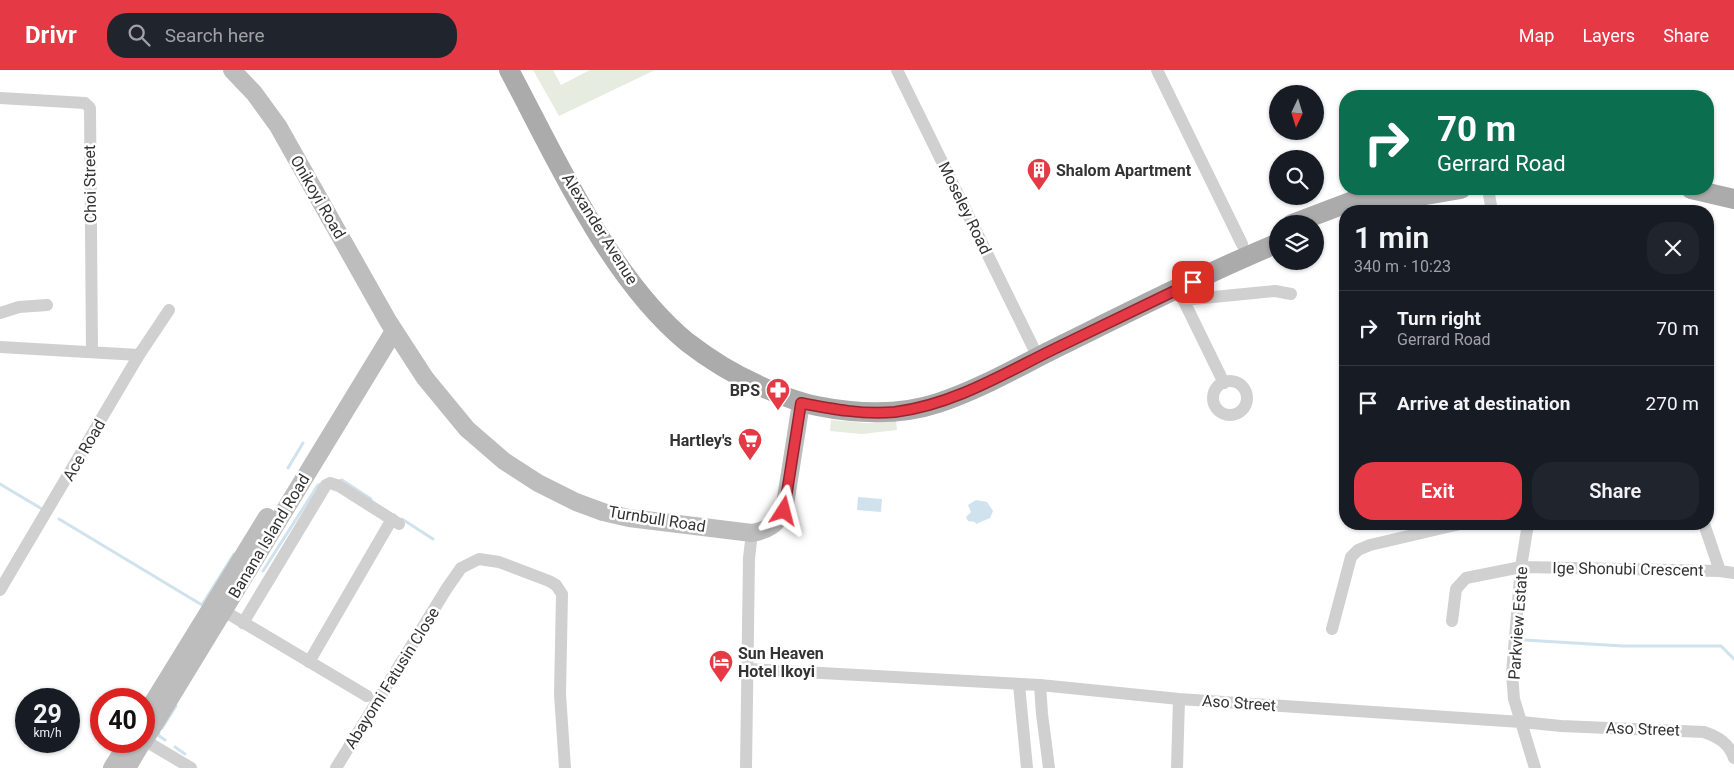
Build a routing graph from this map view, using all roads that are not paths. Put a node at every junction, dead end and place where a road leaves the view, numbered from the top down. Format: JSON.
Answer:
{"nodes":[{"id":1,"x":232,"y":70,"type":"edge"},
{"id":2,"x":509,"y":70,"type":"edge"},
{"id":3,"x":524,"y":70,"type":"edge"},
{"id":4,"x":897,"y":70,"type":"edge"},
{"id":5,"x":1157,"y":70,"type":"edge"},
{"id":6,"x":0,"y":98,"type":"edge"},
{"id":7,"x":1714,"y":181,"type":"edge"},
{"id":8,"x":1734,"y":186,"type":"edge"},
{"id":9,"x":1714,"y":194,"type":"edge"},
{"id":10,"x":1374,"y":195,"type":"edge"},
{"id":11,"x":1426,"y":195,"type":"edge"},
{"id":12,"x":1734,"y":199,"type":"edge"},
{"id":13,"x":1342,"y":205,"type":"edge"},
{"id":14,"x":1385,"y":205,"type":"edge"},
{"id":15,"x":1339,"y":206,"type":"edge"},
{"id":16,"x":1316,"y":215,"type":"edge"},
{"id":17,"x":1339,"y":218,"type":"edge"},
{"id":18,"x":1324,"y":224,"type":"edge"},
{"id":19,"x":1269,"y":234,"type":"edge"},
{"id":20,"x":1242,"y":244,"type":"junction"},
{"id":21,"x":1269,"y":247,"type":"edge"},
{"id":22,"x":1181,"y":294,"type":"junction"},
{"id":23,"x":1291,"y":294,"type":"dead end"},
{"id":24,"x":47,"y":305,"type":"dead end"},
{"id":25,"x":169,"y":310,"type":"dead end"},
{"id":26,"x":0,"y":313,"type":"edge"},
{"id":27,"x":391,"y":326,"type":"junction"},
{"id":28,"x":0,"y":347,"type":"edge"},
{"id":29,"x":1033,"y":347,"type":"junction"},
{"id":30,"x":92,"y":352,"type":"junction"},
{"id":31,"x":139,"y":355,"type":"junction"},
{"id":32,"x":1224,"y":383,"type":"dead end"},
{"id":33,"x":805,"y":398,"type":"junction"},
{"id":34,"x":1434,"y":530,"type":"edge"},
{"id":35,"x":1527,"y":530,"type":"edge"},
{"id":36,"x":1706,"y":530,"type":"edge"},
{"id":37,"x":752,"y":533,"type":"junction"},
{"id":38,"x":1521,"y":567,"type":"junction"},
{"id":39,"x":1720,"y":571,"type":"junction"},
{"id":40,"x":1734,"y":573,"type":"edge"},
{"id":41,"x":0,"y":590,"type":"edge"},
{"id":42,"x":224,"y":611,"type":"junction"},
{"id":43,"x":1452,"y":621,"type":"dead end"},
{"id":44,"x":243,"y":623,"type":"junction"},
{"id":45,"x":1332,"y":629,"type":"dead end"},
{"id":46,"x":309,"y":662,"type":"junction"},
{"id":47,"x":748,"y":669,"type":"junction"},
{"id":48,"x":1019,"y":685,"type":"junction"},
{"id":49,"x":1040,"y":685,"type":"junction"},
{"id":50,"x":367,"y":696,"type":"dead end"},
{"id":51,"x":1179,"y":699,"type":"junction"},
{"id":52,"x":155,"y":700,"type":"edge"},
{"id":53,"x":155,"y":722,"type":"edge"},
{"id":54,"x":1521,"y":722,"type":"junction"},
{"id":55,"x":155,"y":747,"type":"edge"},
{"id":56,"x":121,"y":753,"type":"edge"},
{"id":57,"x":136,"y":753,"type":"edge"},
{"id":58,"x":1734,"y":758,"type":"edge"},
{"id":59,"x":112,"y":768,"type":"edge"},
{"id":60,"x":127,"y":768,"type":"edge"},
{"id":61,"x":191,"y":768,"type":"edge"},
{"id":62,"x":336,"y":768,"type":"edge"},
{"id":63,"x":564,"y":768,"type":"edge"},
{"id":64,"x":746,"y":768,"type":"edge"},
{"id":65,"x":1027,"y":768,"type":"edge"},
{"id":66,"x":1048,"y":768,"type":"edge"},
{"id":67,"x":1177,"y":768,"type":"edge"},
{"id":68,"x":1535,"y":768,"type":"edge"}],
"edges":[{"from":1,"to":27,"type":"street","name":"Onikoyi Road"},
{"from":2,"to":33,"type":"main road","name":"Alexander Avenue"},
{"from":3,"to":33,"type":"main road","name":"Alexander Avenue"},
{"from":4,"to":29,"type":"street","name":"Moseley Road"},
{"from":5,"to":20,"type":"street"},
{"from":6,"to":30,"type":"street","name":"Choi Street"},
{"from":7,"to":8,"type":"main road"},
{"from":9,"to":12,"type":"main road"},
{"from":10,"to":13,"type":"main road"},
{"from":11,"to":14,"type":"main road"},
{"from":15,"to":16,"type":"main road"},
{"from":17,"to":18,"type":"main road"},
{"from":19,"to":20,"type":"main road"},
{"from":20,"to":29,"type":"main road"},
{"from":21,"to":22,"type":"main road"},
{"from":22,"to":23,"type":"street"},
{"from":22,"to":32,"type":"street"},
{"from":22,"to":33,"type":"main road"},
{"from":24,"to":26,"type":"street"},
{"from":25,"to":31,"type":"street","name":"Ace Road"},
{"from":27,"to":37,"type":"street","name":"Turnbull Road"},
{"from":27,"to":42,"type":"street","name":"Banana Island Road"},
{"from":27,"to":52,"type":"street","name":"Banana Island Road"},
{"from":28,"to":30,"type":"street"},
{"from":29,"to":33,"type":"main road"},
{"from":30,"to":31,"type":"street"},
{"from":31,"to":41,"type":"street","name":"Ace Road"},
{"from":33,"to":37,"type":"street","name":"Turnbull Road"},
{"from":34,"to":45,"type":"street"},
{"from":35,"to":38,"type":"street","name":"Parkview Estate"},
{"from":36,"to":39,"type":"street"},
{"from":37,"to":47,"type":"street"},
{"from":38,"to":39,"type":"street","name":"Ige Shonubi Crescent"},
{"from":38,"to":43,"type":"street","name":"Ige Shonubi Crescent"},
{"from":38,"to":54,"type":"street","name":"Parkview Estate"},
{"from":39,"to":40,"type":"street","name":"Ige Shonubi Crescent"},
{"from":42,"to":44,"type":"street"},
{"from":42,"to":53,"type":"street","name":"Banana Island Road"},
{"from":44,"to":46,"type":"street"},
{"from":44,"to":46,"type":"street"},
{"from":46,"to":50,"type":"street"},
{"from":47,"to":48,"type":"street","name":"Aso Street"},
{"from":47,"to":64,"type":"street"},
{"from":48,"to":49,"type":"street","name":"Aso Street"},
{"from":48,"to":65,"type":"street"},
{"from":49,"to":51,"type":"street","name":"Aso Street"},
{"from":49,"to":66,"type":"street"},
{"from":51,"to":54,"type":"street","name":"Aso Street"},
{"from":51,"to":67,"type":"street"},
{"from":54,"to":58,"type":"street","name":"Aso Street"},
{"from":54,"to":68,"type":"street","name":"Parkview Estate"},
{"from":55,"to":61,"type":"street"},
{"from":56,"to":59,"type":"street"},
{"from":57,"to":60,"type":"street","name":"Banana Island Road"},
{"from":62,"to":63,"type":"street","name":"Abayomi Fatusin Close"}]}
